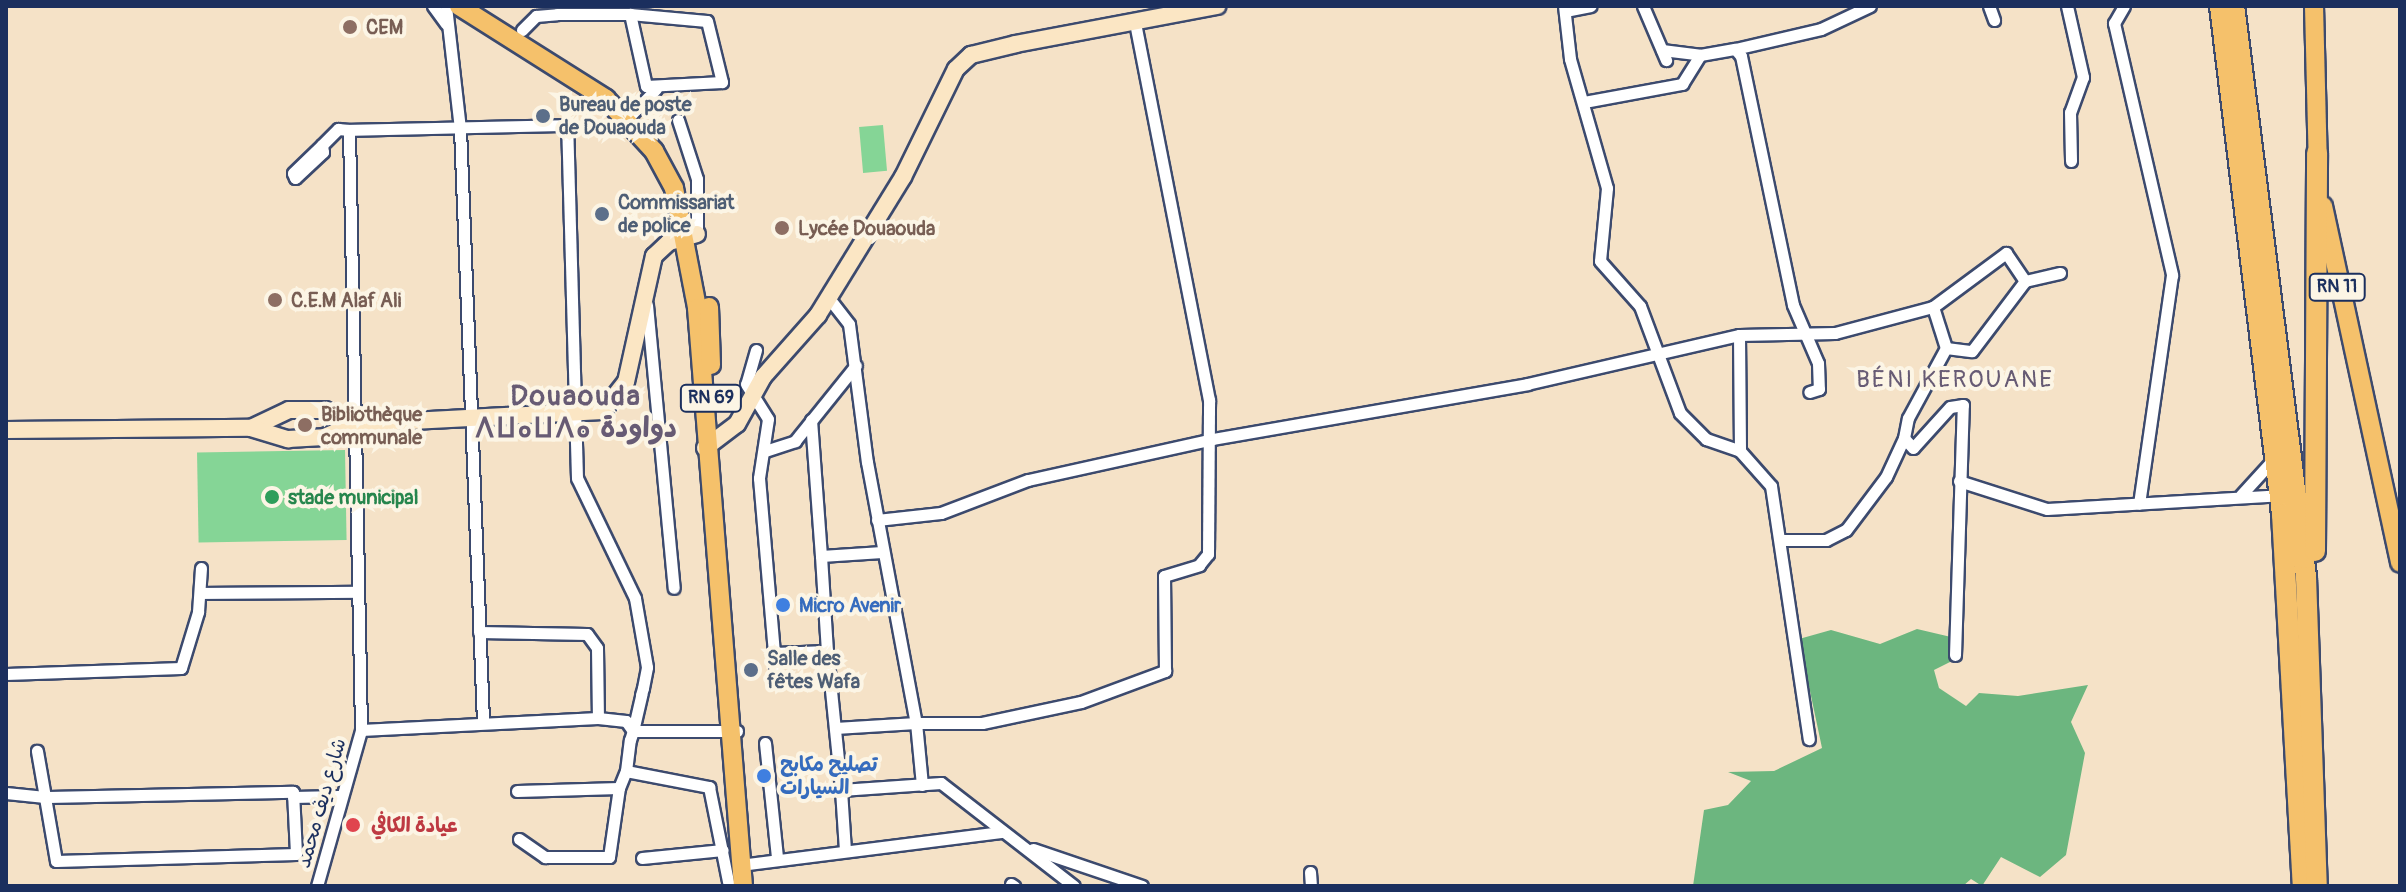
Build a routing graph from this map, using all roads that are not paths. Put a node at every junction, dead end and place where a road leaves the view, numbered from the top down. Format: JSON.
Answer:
{"nodes":[{"id":1,"x":433,"y":6,"type":"edge"},
{"id":2,"x":1217,"y":6,"type":"edge"},
{"id":3,"x":1591,"y":6,"type":"edge"},
{"id":4,"x":1643,"y":6,"type":"edge"},
{"id":5,"x":1870,"y":6,"type":"edge"},
{"id":6,"x":1989,"y":6,"type":"edge"},
{"id":7,"x":2067,"y":6,"type":"edge"},
{"id":8,"x":2124,"y":6,"type":"edge"},
{"id":9,"x":2220,"y":6,"type":"edge"},
{"id":10,"x":2234,"y":6,"type":"edge"},
{"id":11,"x":2314,"y":6,"type":"edge"},
{"id":12,"x":461,"y":7,"type":"edge"},
{"id":13,"x":1564,"y":8,"type":"edge"},
{"id":14,"x":630,"y":14,"type":"junction"},
{"id":15,"x":1994,"y":20,"type":"dead end"},
{"id":16,"x":1135,"y":22,"type":"junction"},
{"id":17,"x":522,"y":30,"type":"junction"},
{"id":18,"x":450,"y":36,"type":"junction"},
{"id":19,"x":1735,"y":49,"type":"junction"},
{"id":20,"x":1700,"y":55,"type":"junction"},
{"id":21,"x":656,"y":89,"type":"junction"},
{"id":22,"x":1584,"y":102,"type":"junction"},
{"id":23,"x":630,"y":114,"type":"junction"},
{"id":24,"x":678,"y":120,"type":"dead end"},
{"id":25,"x":460,"y":128,"type":"junction"},
{"id":26,"x":349,"y":130,"type":"junction"},
{"id":27,"x":322,"y":145,"type":"dead end"},
{"id":28,"x":2317,"y":153,"type":"junction"},
{"id":29,"x":2071,"y":161,"type":"dead end"},
{"id":30,"x":691,"y":235,"type":"junction"},
{"id":31,"x":2060,"y":273,"type":"dead end"},
{"id":32,"x":2025,"y":281,"type":"junction"},
{"id":33,"x":646,"y":294,"type":"junction"},
{"id":34,"x":828,"y":297,"type":"junction"},
{"id":35,"x":1933,"y":307,"type":"junction"},
{"id":36,"x":1808,"y":334,"type":"junction"},
{"id":37,"x":1739,"y":335,"type":"junction"},
{"id":38,"x":1946,"y":348,"type":"junction"},
{"id":39,"x":756,"y":350,"type":"dead end"},
{"id":40,"x":1662,"y":354,"type":"junction"},
{"id":41,"x":856,"y":365,"type":"junction"},
{"id":42,"x":1809,"y":392,"type":"dead end"},
{"id":43,"x":754,"y":394,"type":"junction"},
{"id":44,"x":575,"y":412,"type":"junction"},
{"id":45,"x":811,"y":420,"type":"junction"},
{"id":46,"x":354,"y":424,"type":"junction"},
{"id":47,"x":469,"y":424,"type":"junction"},
{"id":48,"x":251,"y":428,"type":"junction"},
{"id":49,"x":6,"y":430,"type":"edge"},
{"id":50,"x":1904,"y":438,"type":"junction"},
{"id":51,"x":1213,"y":439,"type":"junction"},
{"id":52,"x":2275,"y":444,"type":"junction"},
{"id":53,"x":709,"y":448,"type":"junction"},
{"id":54,"x":765,"y":451,"type":"junction"},
{"id":55,"x":1740,"y":451,"type":"junction"},
{"id":56,"x":1959,"y":481,"type":"junction"},
{"id":57,"x":2280,"y":495,"type":"junction"},
{"id":58,"x":2237,"y":497,"type":"junction"},
{"id":59,"x":2139,"y":504,"type":"junction"},
{"id":60,"x":877,"y":520,"type":"junction"},
{"id":61,"x":1780,"y":540,"type":"junction"},
{"id":62,"x":882,"y":552,"type":"junction"},
{"id":63,"x":821,"y":556,"type":"junction"},
{"id":64,"x":2400,"y":563,"type":"edge"},
{"id":65,"x":201,"y":568,"type":"dead end"},
{"id":66,"x":674,"y":588,"type":"dead end"},
{"id":67,"x":358,"y":592,"type":"junction"},
{"id":68,"x":201,"y":593,"type":"junction"},
{"id":69,"x":479,"y":632,"type":"junction"},
{"id":70,"x":827,"y":651,"type":"junction"},
{"id":71,"x":774,"y":653,"type":"junction"},
{"id":72,"x":1955,"y":655,"type":"dead end"},
{"id":73,"x":6,"y":674,"type":"edge"},
{"id":74,"x":776,"y":675,"type":"dead end"},
{"id":75,"x":641,"y":695,"type":"junction"},
{"id":76,"x":2316,"y":703,"type":"junction"},
{"id":77,"x":598,"y":718,"type":"junction"},
{"id":78,"x":618,"y":719,"type":"junction"},
{"id":79,"x":483,"y":720,"type":"junction"},
{"id":80,"x":916,"y":723,"type":"junction"},
{"id":81,"x":835,"y":728,"type":"junction"},
{"id":82,"x":361,"y":730,"type":"junction"},
{"id":83,"x":732,"y":730,"type":"junction"},
{"id":84,"x":633,"y":731,"type":"junction"},
{"id":85,"x":1809,"y":739,"type":"dead end"},
{"id":86,"x":765,"y":743,"type":"dead end"},
{"id":87,"x":37,"y":751,"type":"dead end"},
{"id":88,"x":626,"y":771,"type":"junction"},
{"id":89,"x":922,"y":785,"type":"junction"},
{"id":90,"x":619,"y":788,"type":"junction"},
{"id":91,"x":841,"y":790,"type":"junction"},
{"id":92,"x":517,"y":791,"type":"dead end"},
{"id":93,"x":6,"y":793,"type":"edge"},
{"id":94,"x":338,"y":796,"type":"junction"},
{"id":95,"x":45,"y":797,"type":"junction"},
{"id":96,"x":293,"y":797,"type":"junction"},
{"id":97,"x":1007,"y":836,"type":"junction"},
{"id":98,"x":519,"y":839,"type":"dead end"},
{"id":99,"x":723,"y":850,"type":"junction"},
{"id":100,"x":845,"y":851,"type":"junction"},
{"id":101,"x":642,"y":858,"type":"dead end"},
{"id":102,"x":777,"y":858,"type":"junction"},
{"id":103,"x":744,"y":864,"type":"junction"},
{"id":104,"x":1310,"y":872,"type":"dead end"},
{"id":105,"x":317,"y":886,"type":"edge"},
{"id":106,"x":729,"y":886,"type":"edge"},
{"id":107,"x":743,"y":886,"type":"edge"},
{"id":108,"x":752,"y":886,"type":"edge"},
{"id":109,"x":1074,"y":886,"type":"edge"},
{"id":110,"x":1142,"y":886,"type":"edge"},
{"id":111,"x":1311,"y":886,"type":"edge"},
{"id":112,"x":2303,"y":886,"type":"edge"},
{"id":113,"x":2317,"y":886,"type":"edge"}],
"edges":[{"from":1,"to":18,"type":"street"},
{"from":2,"to":16,"type":"street"},
{"from":3,"to":13,"type":"street"},
{"from":4,"to":20,"type":"street"},
{"from":5,"to":19,"type":"street"},
{"from":6,"to":15,"type":"street"},
{"from":7,"to":29,"type":"street"},
{"from":8,"to":59,"type":"street"},
{"from":9,"to":52,"type":"highway"},
{"from":10,"to":76,"type":"highway"},
{"from":11,"to":28,"type":"main road","number":"RN 11"},
{"from":12,"to":17,"type":"main road","number":"RN 69"},
{"from":12,"to":18,"type":"street"},
{"from":12,"to":18,"type":"street"},
{"from":12,"to":23,"type":"main road","number":"RN 69"},
{"from":13,"to":22,"type":"street"},
{"from":14,"to":17,"type":"street"},
{"from":14,"to":21,"type":"street"},
{"from":14,"to":21,"type":"street"},
{"from":16,"to":34,"type":"street"},
{"from":16,"to":51,"type":"street"},
{"from":17,"to":23,"type":"main road","number":"RN 69"},
{"from":18,"to":25,"type":"street"},
{"from":19,"to":20,"type":"street"},
{"from":19,"to":36,"type":"street"},
{"from":20,"to":22,"type":"street"},
{"from":21,"to":23,"type":"street"},
{"from":22,"to":40,"type":"street"},
{"from":23,"to":30,"type":"main road","number":"RN 69"},
{"from":24,"to":30,"type":"street"},
{"from":25,"to":26,"type":"street"},
{"from":25,"to":44,"type":"street"},
{"from":25,"to":47,"type":"street"},
{"from":26,"to":27,"type":"street"},
{"from":26,"to":46,"type":"street"},
{"from":28,"to":64,"type":"main road","number":"RN 11"},
{"from":28,"to":76,"type":"highway"},
{"from":30,"to":33,"type":"street"},
{"from":30,"to":53,"type":"main road","number":"RN 69"},
{"from":31,"to":32,"type":"street"},
{"from":32,"to":35,"type":"street"},
{"from":32,"to":38,"type":"street"},
{"from":33,"to":44,"type":"street"},
{"from":33,"to":66,"type":"street"},
{"from":34,"to":41,"type":"street"},
{"from":34,"to":43,"type":"street"},
{"from":35,"to":36,"type":"street"},
{"from":35,"to":38,"type":"street"},
{"from":36,"to":37,"type":"street"},
{"from":36,"to":42,"type":"street"},
{"from":37,"to":40,"type":"street"},
{"from":37,"to":55,"type":"street"},
{"from":38,"to":50,"type":"street"},
{"from":39,"to":43,"type":"street"},
{"from":40,"to":51,"type":"street"},
{"from":40,"to":55,"type":"street"},
{"from":41,"to":45,"type":"street"},
{"from":41,"to":60,"type":"street"},
{"from":43,"to":53,"type":"street"},
{"from":43,"to":54,"type":"street"},
{"from":44,"to":47,"type":"street"},
{"from":44,"to":75,"type":"street"},
{"from":45,"to":54,"type":"street"},
{"from":45,"to":63,"type":"street"},
{"from":46,"to":47,"type":"street"},
{"from":46,"to":48,"type":"street"},
{"from":46,"to":48,"type":"street"},
{"from":46,"to":67,"type":"street"},
{"from":47,"to":69,"type":"street"},
{"from":48,"to":49,"type":"street"},
{"from":50,"to":56,"type":"street"},
{"from":50,"to":61,"type":"street"},
{"from":51,"to":60,"type":"street"},
{"from":51,"to":80,"type":"street"},
{"from":52,"to":57,"type":"highway"},
{"from":52,"to":58,"type":"street"},
{"from":53,"to":83,"type":"main road","number":"RN 69"},
{"from":54,"to":71,"type":"street"},
{"from":55,"to":61,"type":"street"},
{"from":56,"to":59,"type":"street"},
{"from":56,"to":72,"type":"street"},
{"from":57,"to":58,"type":"street"},
{"from":57,"to":112,"type":"highway"},
{"from":58,"to":59,"type":"street"},
{"from":60,"to":62,"type":"street"},
{"from":61,"to":85,"type":"street"},
{"from":62,"to":63,"type":"street"},
{"from":62,"to":80,"type":"street"},
{"from":63,"to":70,"type":"street"},
{"from":65,"to":68,"type":"street"},
{"from":67,"to":68,"type":"street"},
{"from":67,"to":82,"type":"street"},
{"from":68,"to":73,"type":"street"},
{"from":69,"to":77,"type":"street"},
{"from":69,"to":79,"type":"street"},
{"from":70,"to":71,"type":"street"},
{"from":70,"to":81,"type":"street"},
{"from":71,"to":74,"type":"street"},
{"from":75,"to":78,"type":"street"},
{"from":75,"to":84,"type":"street"},
{"from":76,"to":113,"type":"highway"},
{"from":77,"to":78,"type":"street"},
{"from":77,"to":79,"type":"street"},
{"from":78,"to":84,"type":"street"},
{"from":79,"to":82,"type":"street"},
{"from":80,"to":81,"type":"street"},
{"from":80,"to":89,"type":"street"},
{"from":81,"to":91,"type":"street"},
{"from":82,"to":94,"type":"street","name":"شارع ديف محمد"},
{"from":83,"to":84,"type":"street"},
{"from":83,"to":103,"type":"main road","number":"RN 69"},
{"from":84,"to":88,"type":"street"},
{"from":86,"to":102,"type":"street"},
{"from":87,"to":95,"type":"street"},
{"from":88,"to":90,"type":"street"},
{"from":88,"to":99,"type":"street"},
{"from":89,"to":91,"type":"street"},
{"from":89,"to":97,"type":"street"},
{"from":90,"to":92,"type":"street"},
{"from":90,"to":98,"type":"street"},
{"from":91,"to":100,"type":"street"},
{"from":93,"to":95,"type":"street"},
{"from":94,"to":96,"type":"street"},
{"from":94,"to":105,"type":"street","name":"شارع ديف محمد"},
{"from":95,"to":96,"type":"street"},
{"from":95,"to":96,"type":"street"},
{"from":97,"to":100,"type":"street"},
{"from":97,"to":109,"type":"street"},
{"from":97,"to":110,"type":"street"},
{"from":99,"to":101,"type":"street"},
{"from":99,"to":106,"type":"street"},
{"from":100,"to":102,"type":"street"},
{"from":102,"to":103,"type":"street"},
{"from":103,"to":107,"type":"main road","number":"RN 69"},
{"from":103,"to":108,"type":"main road","number":"RN 69"},
{"from":104,"to":111,"type":"street"}]}
